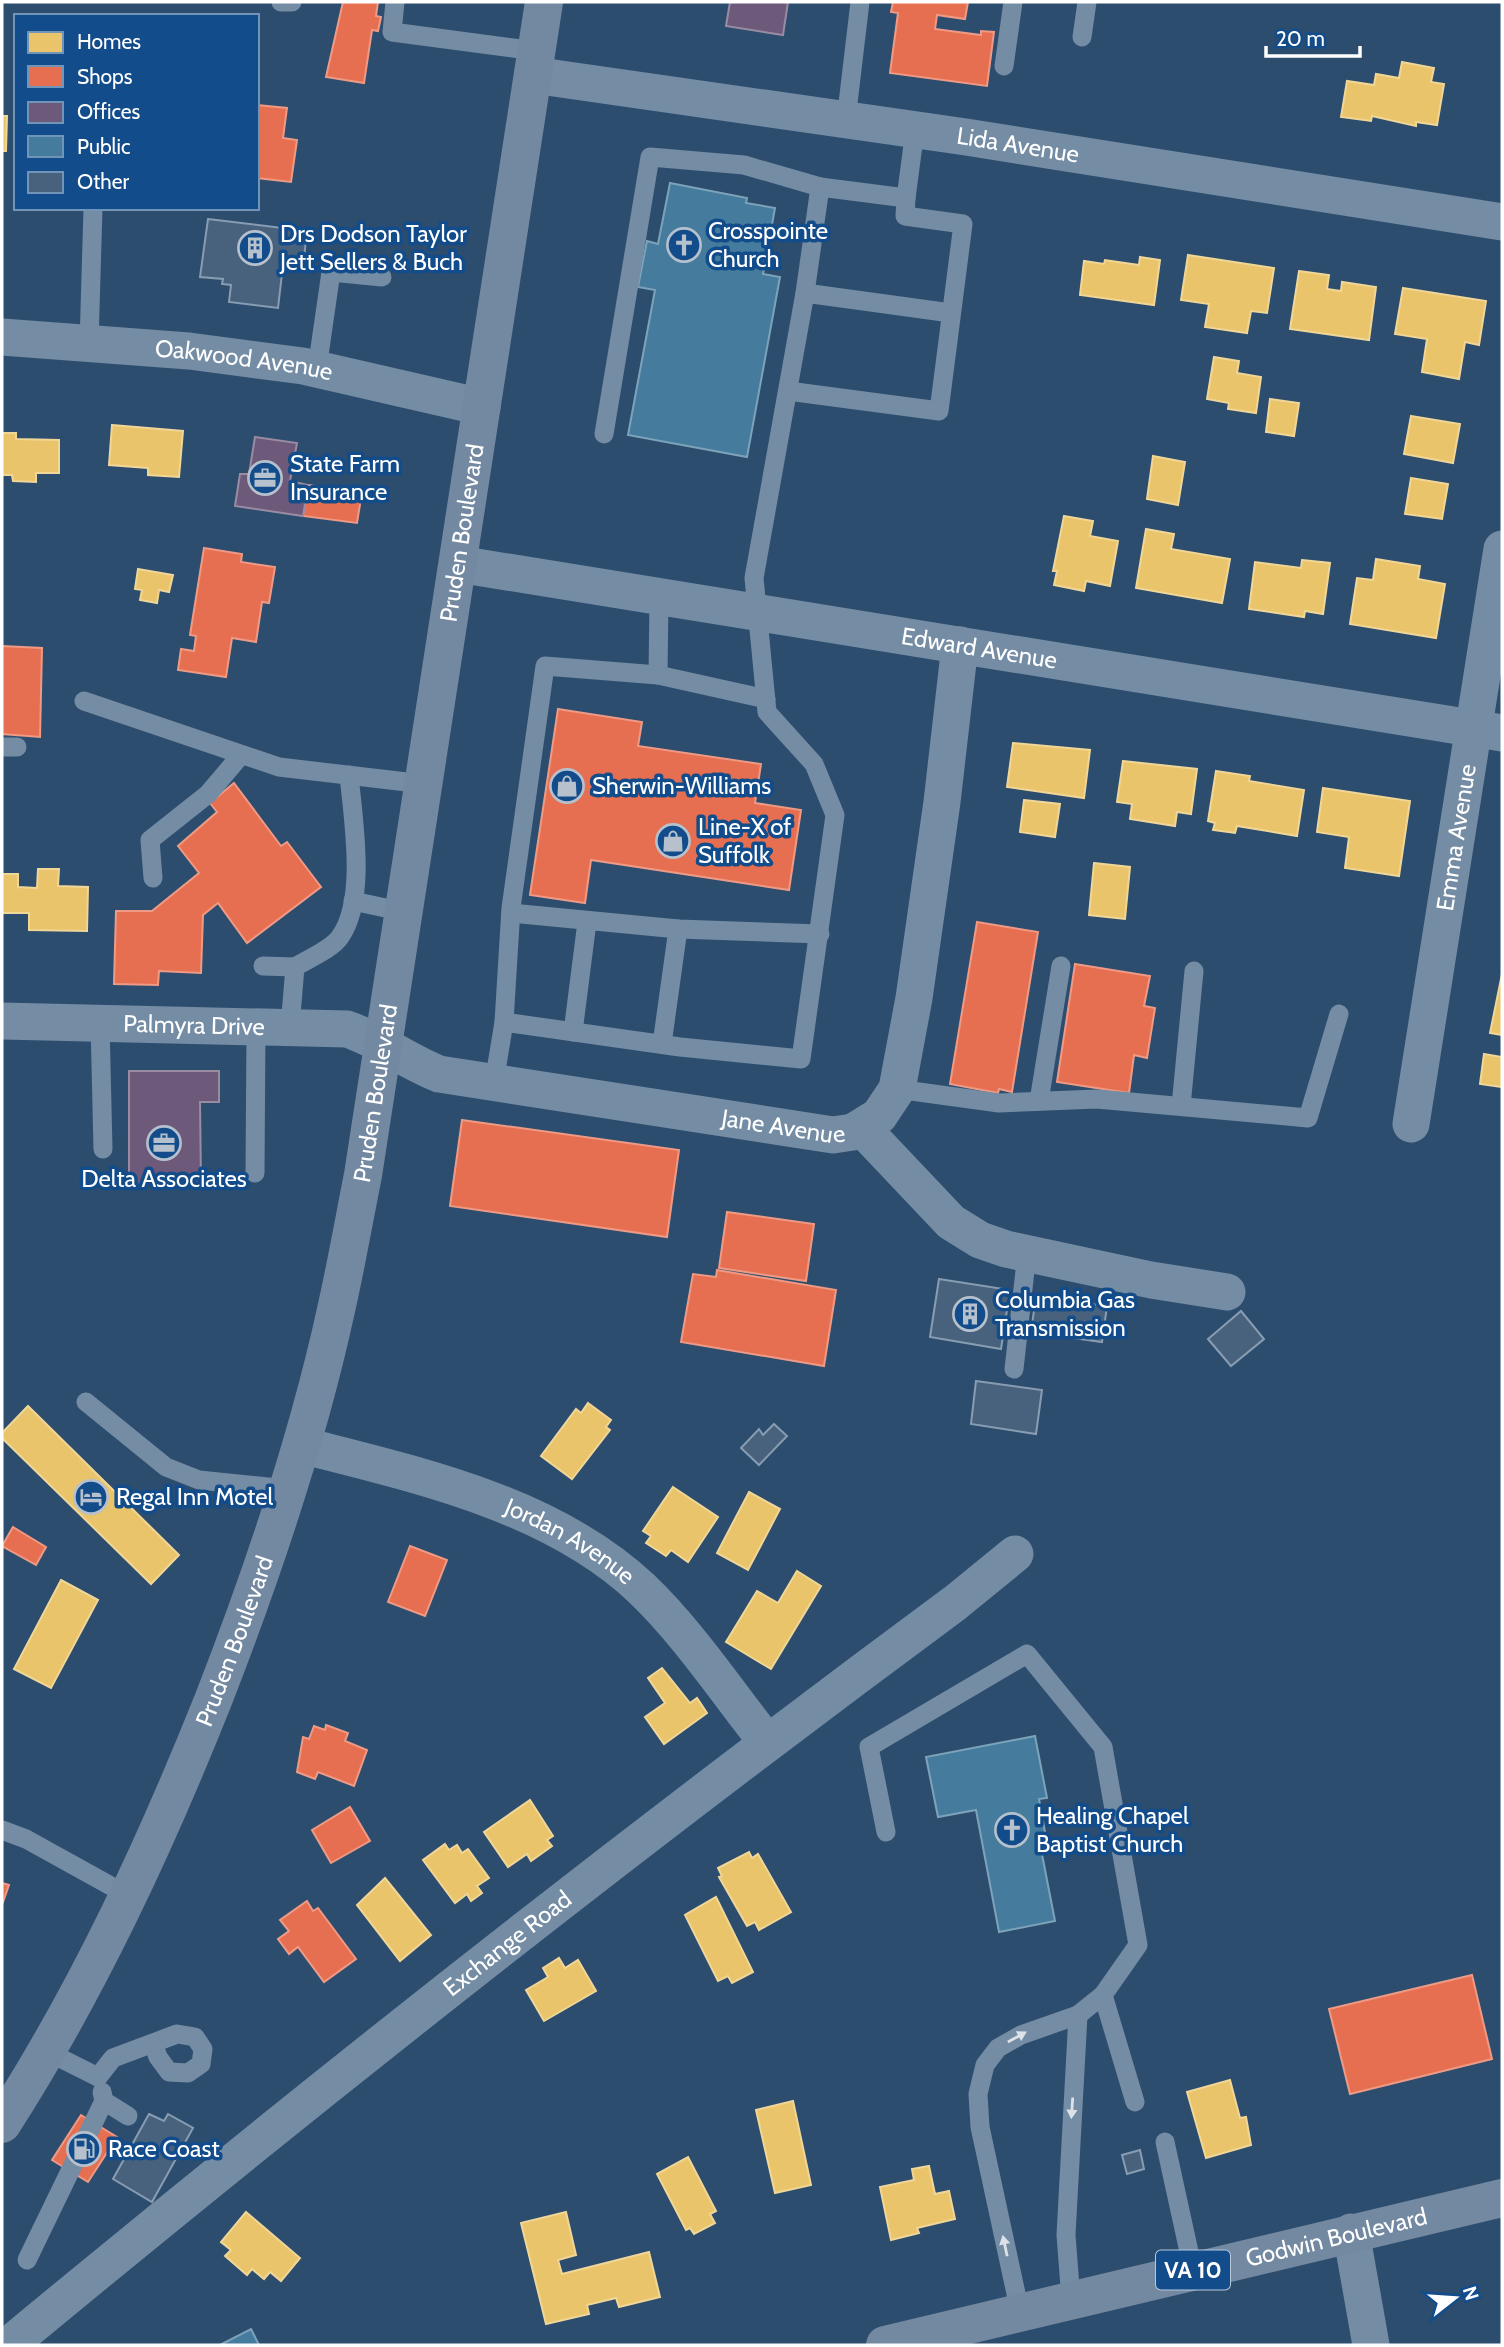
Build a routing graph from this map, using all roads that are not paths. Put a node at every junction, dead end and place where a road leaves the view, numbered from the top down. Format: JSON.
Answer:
{"nodes":[{"id":1,"x":281,"y":2,"type":"edge"},
{"id":2,"x":292,"y":2,"type":"edge"},
{"id":3,"x":395,"y":2,"type":"edge"},
{"id":4,"x":544,"y":2,"type":"edge"},
{"id":5,"x":859,"y":2,"type":"edge"},
{"id":6,"x":1013,"y":2,"type":"edge"},
{"id":7,"x":1087,"y":2,"type":"edge"},
{"id":8,"x":1082,"y":37,"type":"dead end"},
{"id":9,"x":535,"y":63,"type":"junction"},
{"id":10,"x":1004,"y":66,"type":"dead end"},
{"id":11,"x":846,"y":120,"type":"junction"},
{"id":12,"x":915,"y":130,"type":"junction"},
{"id":13,"x":820,"y":187,"type":"junction"},
{"id":14,"x":906,"y":198,"type":"junction"},
{"id":15,"x":93,"y":210,"type":"edge"},
{"id":16,"x":1502,"y":222,"type":"edge"},
{"id":17,"x":382,"y":277,"type":"dead end"},
{"id":18,"x":805,"y":293,"type":"junction"},
{"id":19,"x":951,"y":313,"type":"junction"},
{"id":20,"x":2,"y":337,"type":"edge"},
{"id":21,"x":89,"y":344,"type":"junction"},
{"id":22,"x":317,"y":369,"type":"junction"},
{"id":23,"x":788,"y":391,"type":"junction"},
{"id":24,"x":482,"y":407,"type":"junction"},
{"id":25,"x":604,"y":434,"type":"dead end"},
{"id":26,"x":1502,"y":549,"type":"edge"},
{"id":27,"x":458,"y":564,"type":"junction"},
{"id":28,"x":659,"y":598,"type":"junction"},
{"id":29,"x":755,"y":614,"type":"junction"},
{"id":30,"x":960,"y":645,"type":"junction"},
{"id":31,"x":658,"y":675,"type":"junction"},
{"id":32,"x":766,"y":699,"type":"junction"},
{"id":33,"x":84,"y":701,"type":"dead end"},
{"id":34,"x":1488,"y":731,"type":"edge"},
{"id":35,"x":241,"y":755,"type":"junction"},
{"id":36,"x":349,"y":775,"type":"junction"},
{"id":37,"x":424,"y":784,"type":"junction"},
{"id":38,"x":153,"y":878,"type":"dead end"},
{"id":39,"x":354,"y":901,"type":"junction"},
{"id":40,"x":404,"y":912,"type":"junction"},
{"id":41,"x":511,"y":913,"type":"junction"},
{"id":42,"x":587,"y":922,"type":"junction"},
{"id":43,"x":678,"y":929,"type":"junction"},
{"id":44,"x":820,"y":934,"type":"junction"},
{"id":45,"x":263,"y":966,"type":"dead end"},
{"id":46,"x":1061,"y":966,"type":"dead end"},
{"id":47,"x":295,"y":967,"type":"junction"},
{"id":48,"x":1194,"y":971,"type":"dead end"},
{"id":49,"x":1339,"y":1014,"type":"dead end"},
{"id":50,"x":2,"y":1021,"type":"edge"},
{"id":51,"x":504,"y":1022,"type":"junction"},
{"id":52,"x":100,"y":1023,"type":"junction"},
{"id":53,"x":273,"y":1027,"type":"junction"},
{"id":54,"x":573,"y":1032,"type":"junction"},
{"id":55,"x":383,"y":1044,"type":"junction"},
{"id":56,"x":662,"y":1044,"type":"junction"},
{"id":57,"x":494,"y":1083,"type":"junction"},
{"id":58,"x":897,"y":1089,"type":"junction"},
{"id":59,"x":1039,"y":1101,"type":"junction"},
{"id":60,"x":1181,"y":1107,"type":"junction"},
{"id":61,"x":1411,"y":1124,"type":"dead end"},
{"id":62,"x":862,"y":1128,"type":"junction"},
{"id":63,"x":103,"y":1149,"type":"dead end"},
{"id":64,"x":255,"y":1172,"type":"dead end"},
{"id":65,"x":1027,"y":1254,"type":"junction"},
{"id":66,"x":1227,"y":1292,"type":"dead end"},
{"id":67,"x":1014,"y":1369,"type":"dead end"},
{"id":68,"x":86,"y":1402,"type":"dead end"},
{"id":69,"x":301,"y":1446,"type":"junction"},
{"id":70,"x":288,"y":1489,"type":"junction"},
{"id":71,"x":1015,"y":1554,"type":"dead end"},
{"id":72,"x":767,"y":1742,"type":"junction"},
{"id":73,"x":2,"y":1830,"type":"edge"},
{"id":74,"x":886,"y":1832,"type":"dead end"},
{"id":75,"x":129,"y":1896,"type":"junction"},
{"id":76,"x":1103,"y":1996,"type":"junction"},
{"id":77,"x":1079,"y":2015,"type":"junction"},
{"id":78,"x":153,"y":2043,"type":"dead end"},
{"id":79,"x":46,"y":2051,"type":"junction"},
{"id":80,"x":98,"y":2077,"type":"junction"},
{"id":81,"x":104,"y":2101,"type":"junction"},
{"id":82,"x":1135,"y":2102,"type":"dead end"},
{"id":83,"x":128,"y":2116,"type":"dead end"},
{"id":84,"x":2,"y":2124,"type":"edge"},
{"id":85,"x":1165,"y":2142,"type":"dead end"},
{"id":86,"x":1502,"y":2197,"type":"edge"},
{"id":87,"x":1350,"y":2232,"type":"junction"},
{"id":88,"x":27,"y":2260,"type":"dead end"},
{"id":89,"x":1193,"y":2270,"type":"junction"},
{"id":90,"x":1071,"y":2300,"type":"junction"},
{"id":91,"x":1020,"y":2312,"type":"junction"},
{"id":92,"x":9,"y":2345,"type":"edge"},
{"id":93,"x":885,"y":2345,"type":"edge"},
{"id":94,"x":1371,"y":2345,"type":"edge"}],
"edges":[{"from":1,"to":2,"type":"lane"},
{"from":3,"to":9,"type":"lane"},
{"from":4,"to":9,"type":"main road","name":"Pruden Boulevard"},
{"from":5,"to":11,"type":"lane"},
{"from":6,"to":10,"type":"lane"},
{"from":7,"to":8,"type":"lane"},
{"from":9,"to":11,"type":"street","name":"Lida Avenue"},
{"from":9,"to":24,"type":"main road","name":"Pruden Boulevard"},
{"from":11,"to":12,"type":"street","name":"Lida Avenue"},
{"from":12,"to":14,"type":"lane"},
{"from":12,"to":16,"type":"street","name":"Lida Avenue"},
{"from":13,"to":14,"type":"lane"},
{"from":13,"to":18,"type":"lane"},
{"from":13,"to":25,"type":"lane"},
{"from":14,"to":19,"type":"lane"},
{"from":15,"to":21,"type":"lane"},
{"from":17,"to":22,"type":"lane"},
{"from":18,"to":19,"type":"lane"},
{"from":18,"to":23,"type":"lane"},
{"from":19,"to":23,"type":"lane"},
{"from":20,"to":21,"type":"street","name":"Oakwood Avenue"},
{"from":21,"to":22,"type":"street","name":"Oakwood Avenue"},
{"from":22,"to":24,"type":"street","name":"Oakwood Avenue"},
{"from":23,"to":29,"type":"lane"},
{"from":24,"to":27,"type":"main road","name":"Pruden Boulevard"},
{"from":26,"to":34,"type":"street","name":"Emma Avenue"},
{"from":27,"to":28,"type":"street","name":"Edward Avenue"},
{"from":27,"to":37,"type":"main road","name":"Pruden Boulevard"},
{"from":28,"to":29,"type":"street","name":"Edward Avenue"},
{"from":28,"to":31,"type":"lane"},
{"from":29,"to":30,"type":"street","name":"Edward Avenue"},
{"from":29,"to":32,"type":"lane"},
{"from":30,"to":34,"type":"street","name":"Edward Avenue"},
{"from":30,"to":58,"type":"street"},
{"from":31,"to":32,"type":"lane"},
{"from":31,"to":41,"type":"lane"},
{"from":32,"to":44,"type":"lane"},
{"from":33,"to":35,"type":"lane"},
{"from":34,"to":61,"type":"street","name":"Emma Avenue"},
{"from":35,"to":36,"type":"lane"},
{"from":35,"to":38,"type":"lane"},
{"from":36,"to":37,"type":"lane"},
{"from":36,"to":39,"type":"lane"},
{"from":37,"to":40,"type":"main road","name":"Pruden Boulevard"},
{"from":39,"to":40,"type":"lane"},
{"from":39,"to":47,"type":"lane"},
{"from":40,"to":55,"type":"main road","name":"Pruden Boulevard"},
{"from":41,"to":42,"type":"lane"},
{"from":41,"to":51,"type":"lane"},
{"from":42,"to":43,"type":"lane"},
{"from":42,"to":54,"type":"lane"},
{"from":43,"to":44,"type":"lane"},
{"from":43,"to":56,"type":"lane"},
{"from":44,"to":56,"type":"lane"},
{"from":45,"to":47,"type":"lane"},
{"from":46,"to":59,"type":"lane"},
{"from":47,"to":53,"type":"lane"},
{"from":48,"to":60,"type":"lane"},
{"from":49,"to":60,"type":"lane"},
{"from":50,"to":52,"type":"street","name":"Palmyra Drive"},
{"from":51,"to":54,"type":"lane"},
{"from":51,"to":57,"type":"lane"},
{"from":52,"to":53,"type":"street","name":"Palmyra Drive"},
{"from":52,"to":63,"type":"lane"},
{"from":53,"to":55,"type":"street","name":"Palmyra Drive"},
{"from":53,"to":64,"type":"lane"},
{"from":54,"to":56,"type":"lane"},
{"from":55,"to":57,"type":"street","name":"Jane Avenue"},
{"from":55,"to":69,"type":"main road","name":"Pruden Boulevard"},
{"from":57,"to":62,"type":"street","name":"Jane Avenue"},
{"from":58,"to":59,"type":"lane"},
{"from":58,"to":62,"type":"street"},
{"from":59,"to":60,"type":"lane"},
{"from":62,"to":65,"type":"street","name":"Jane Avenue"},
{"from":65,"to":66,"type":"street","name":"Jane Avenue"},
{"from":65,"to":67,"type":"lane"},
{"from":68,"to":70,"type":"lane"},
{"from":69,"to":70,"type":"main road","name":"Pruden Boulevard"},
{"from":69,"to":72,"type":"street","name":"Jordan Avenue"},
{"from":70,"to":75,"type":"main road","name":"Pruden Boulevard"},
{"from":71,"to":72,"type":"street","name":"Exchange Road"},
{"from":72,"to":92,"type":"street","name":"Exchange Road"},
{"from":73,"to":75,"type":"lane"},
{"from":74,"to":76,"type":"lane"},
{"from":75,"to":79,"type":"main road","name":"Pruden Boulevard"},
{"from":76,"to":77,"type":"lane"},
{"from":76,"to":82,"type":"lane"},
{"from":77,"to":90,"type":"lane","one_way":true},
{"from":91,"to":77,"type":"lane","one_way":true},
{"from":78,"to":80,"type":"lane"},
{"from":79,"to":80,"type":"lane"},
{"from":79,"to":84,"type":"main road","name":"Pruden Boulevard"},
{"from":80,"to":81,"type":"lane"},
{"from":81,"to":83,"type":"lane"},
{"from":81,"to":88,"type":"lane"},
{"from":85,"to":89,"type":"lane"},
{"from":86,"to":87,"type":"main road","name":"Godwin Boulevard","number":"VA 10"},
{"from":87,"to":89,"type":"main road","name":"Godwin Boulevard","number":"VA 10"},
{"from":87,"to":94,"type":"street"},
{"from":89,"to":90,"type":"main road","name":"Godwin Boulevard","number":"VA 10"},
{"from":90,"to":91,"type":"main road","name":"Godwin Boulevard","number":"VA 10"},
{"from":91,"to":93,"type":"main road","name":"Godwin Boulevard","number":"VA 10"}]}
